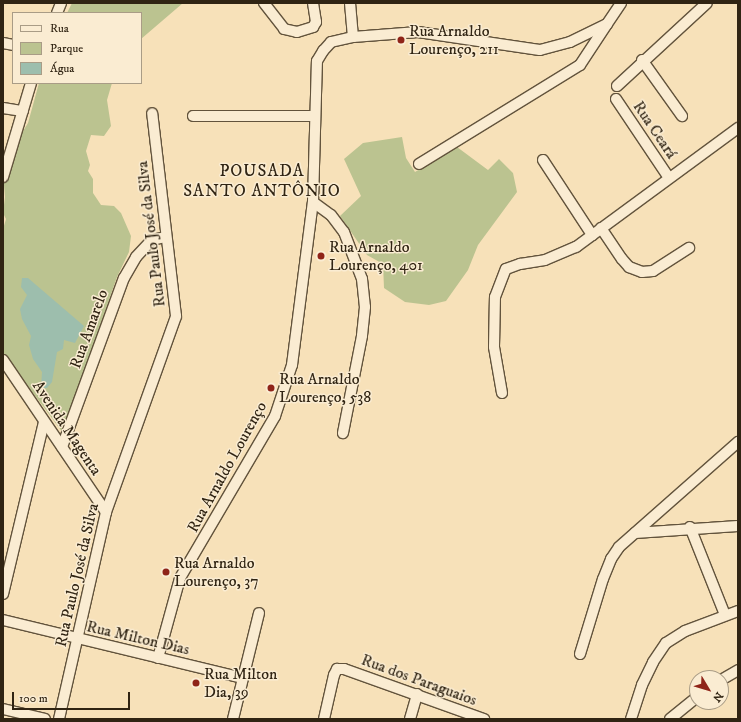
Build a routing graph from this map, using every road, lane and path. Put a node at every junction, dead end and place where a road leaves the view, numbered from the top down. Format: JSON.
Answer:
{"nodes":[{"id":1,"x":264,"y":3,"type":"edge"},
{"id":2,"x":313,"y":3,"type":"edge"},
{"id":3,"x":350,"y":3,"type":"edge"},
{"id":4,"x":707,"y":3,"type":"edge"},
{"id":5,"x":617,"y":4,"type":"edge"},
{"id":6,"x":607,"y":24,"type":"junction"},
{"id":7,"x":353,"y":37,"type":"junction"},
{"id":8,"x":642,"y":60,"type":"junction"},
{"id":9,"x":31,"y":84,"type":"edge"},
{"id":10,"x":617,"y":86,"type":"dead end"},
{"id":11,"x":616,"y":99,"type":"dead end"},
{"id":12,"x":3,"y":108,"type":"edge"},
{"id":13,"x":23,"y":111,"type":"junction"},
{"id":14,"x":152,"y":113,"type":"dead end"},
{"id":15,"x":193,"y":116,"type":"dead end"},
{"id":16,"x":314,"y":116,"type":"junction"},
{"id":17,"x":682,"y":116,"type":"dead end"},
{"id":18,"x":738,"y":128,"type":"edge"},
{"id":19,"x":543,"y":160,"type":"dead end"},
{"id":20,"x":419,"y":164,"type":"dead end"},
{"id":21,"x":4,"y":172,"type":"edge"},
{"id":22,"x":669,"y":178,"type":"junction"},
{"id":23,"x":313,"y":202,"type":"junction"},
{"id":24,"x":601,"y":228,"type":"junction"},
{"id":25,"x":592,"y":235,"type":"junction"},
{"id":26,"x":165,"y":238,"type":"junction"},
{"id":27,"x":689,"y":248,"type":"dead end"},
{"id":28,"x":3,"y":360,"type":"edge"},
{"id":29,"x":502,"y":393,"type":"dead end"},
{"id":30,"x":44,"y":422,"type":"junction"},
{"id":31,"x":343,"y":433,"type":"dead end"},
{"id":32,"x":738,"y":442,"type":"edge"},
{"id":33,"x":62,"y":447,"type":"junction"},
{"id":34,"x":106,"y":512,"type":"junction"},
{"id":35,"x":738,"y":526,"type":"edge"},
{"id":36,"x":690,"y":527,"type":"junction"},
{"id":37,"x":635,"y":533,"type":"junction"},
{"id":38,"x":3,"y":594,"type":"edge"},
{"id":39,"x":738,"y":611,"type":"edge"},
{"id":40,"x":259,"y":613,"type":"dead end"},
{"id":41,"x":725,"y":615,"type":"junction"},
{"id":42,"x":3,"y":620,"type":"edge"},
{"id":43,"x":77,"y":639,"type":"junction"},
{"id":44,"x":580,"y":654,"type":"dead end"},
{"id":45,"x":158,"y":658,"type":"junction"},
{"id":46,"x":738,"y":670,"type":"edge"},
{"id":47,"x":729,"y":675,"type":"edge"},
{"id":48,"x":242,"y":678,"type":"junction"},
{"id":49,"x":417,"y":694,"type":"junction"},
{"id":50,"x":689,"y":704,"type":"edge"},
{"id":51,"x":3,"y":709,"type":"edge"},
{"id":52,"x":45,"y":719,"type":"edge"},
{"id":53,"x":59,"y":719,"type":"edge"},
{"id":54,"x":233,"y":719,"type":"edge"},
{"id":55,"x":324,"y":719,"type":"edge"},
{"id":56,"x":410,"y":719,"type":"edge"},
{"id":57,"x":484,"y":719,"type":"edge"},
{"id":58,"x":631,"y":719,"type":"edge"},
{"id":59,"x":670,"y":719,"type":"edge"}],
"edges":[{"from":1,"to":2,"type":"street"},
{"from":3,"to":7,"type":"street"},
{"from":4,"to":8,"type":"street"},
{"from":5,"to":6,"type":"street","name":"Rua Arnaldo Lourenço"},
{"from":6,"to":7,"type":"street","name":"Rua Arnaldo Lourenço"},
{"from":6,"to":20,"type":"street"},
{"from":7,"to":16,"type":"street","name":"Rua Arnaldo Lourenço"},
{"from":8,"to":10,"type":"street"},
{"from":8,"to":17,"type":"street"},
{"from":9,"to":13,"type":"street"},
{"from":11,"to":22,"type":"street","name":"Rua Ceará"},
{"from":12,"to":13,"type":"street"},
{"from":13,"to":21,"type":"street"},
{"from":14,"to":26,"type":"street","name":"Rua Paulo José da Silva"},
{"from":15,"to":16,"type":"street"},
{"from":16,"to":23,"type":"street","name":"Rua Arnaldo Lourenço"},
{"from":18,"to":22,"type":"street"},
{"from":19,"to":25,"type":"street"},
{"from":22,"to":24,"type":"street"},
{"from":23,"to":31,"type":"street"},
{"from":23,"to":45,"type":"street","name":"Rua Arnaldo Lourenço"},
{"from":24,"to":25,"type":"street"},
{"from":24,"to":27,"type":"street"},
{"from":25,"to":29,"type":"street"},
{"from":26,"to":33,"type":"street","name":"Rua Amarelo"},
{"from":26,"to":34,"type":"street","name":"Rua Paulo José da Silva"},
{"from":28,"to":30,"type":"street","name":"Avenida Magenta"},
{"from":30,"to":33,"type":"street","name":"Avenida Magenta"},
{"from":30,"to":38,"type":"street"},
{"from":32,"to":37,"type":"street"},
{"from":33,"to":34,"type":"street","name":"Avenida Magenta"},
{"from":34,"to":43,"type":"street","name":"Rua Paulo José da Silva"},
{"from":35,"to":36,"type":"street"},
{"from":36,"to":37,"type":"street"},
{"from":36,"to":41,"type":"street"},
{"from":37,"to":44,"type":"street"},
{"from":39,"to":41,"type":"street"},
{"from":40,"to":48,"type":"street"},
{"from":41,"to":58,"type":"street"},
{"from":42,"to":43,"type":"street","name":"Rua Milton Dias"},
{"from":43,"to":45,"type":"street","name":"Rua Milton Dias"},
{"from":43,"to":53,"type":"street","name":"Rua Paulo José da Silva"},
{"from":45,"to":48,"type":"street","name":"Rua Milton Dias"},
{"from":46,"to":47,"type":"street"},
{"from":48,"to":54,"type":"street"},
{"from":49,"to":55,"type":"street","name":"Rua dos Paraguaios"},
{"from":49,"to":56,"type":"street"},
{"from":49,"to":57,"type":"street","name":"Rua dos Paraguaios"},
{"from":50,"to":59,"type":"street"},
{"from":51,"to":52,"type":"street"}]}
